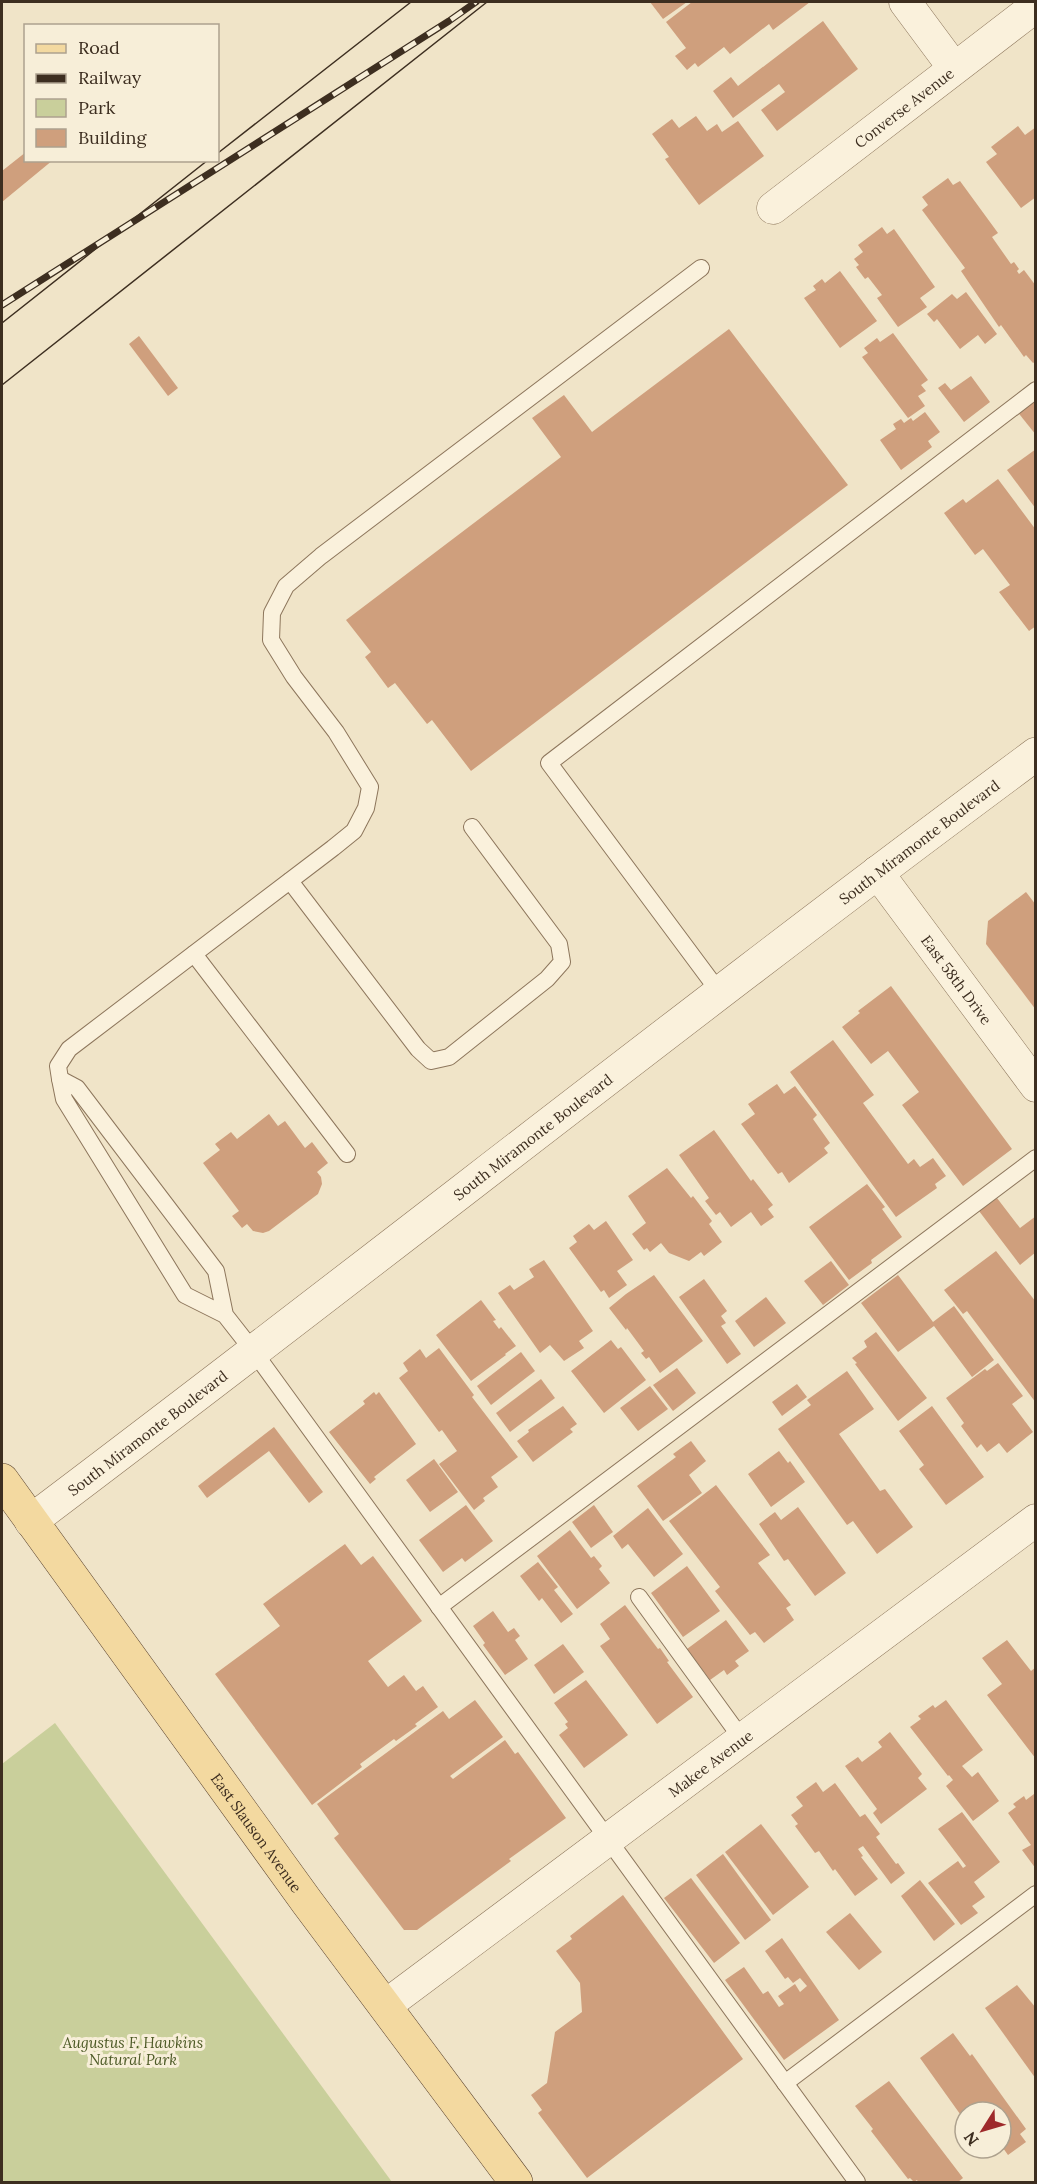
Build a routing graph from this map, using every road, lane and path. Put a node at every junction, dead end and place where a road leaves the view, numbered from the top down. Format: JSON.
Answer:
{"nodes":[{"id":1,"x":905,"y":2,"type":"edge"},
{"id":2,"x":1035,"y":6,"type":"edge"},
{"id":3,"x":954,"y":68,"type":"junction"},
{"id":4,"x":773,"y":208,"type":"dead end"},
{"id":5,"x":701,"y":268,"type":"dead end"},
{"id":6,"x":1035,"y":390,"type":"edge"},
{"id":7,"x":1035,"y":754,"type":"edge"},
{"id":8,"x":472,"y":827,"type":"dead end"},
{"id":9,"x":877,"y":872,"type":"junction"},
{"id":10,"x":290,"y":881,"type":"junction"},
{"id":11,"x":194,"y":954,"type":"junction"},
{"id":12,"x":720,"y":993,"type":"junction"},
{"id":13,"x":60,"y":1079,"type":"junction"},
{"id":14,"x":1035,"y":1086,"type":"edge"},
{"id":15,"x":347,"y":1154,"type":"dead end"},
{"id":16,"x":1035,"y":1158,"type":"edge"},
{"id":17,"x":225,"y":1315,"type":"junction"},
{"id":18,"x":254,"y":1352,"type":"junction"},
{"id":19,"x":2,"y":1480,"type":"edge"},
{"id":20,"x":1035,"y":1520,"type":"edge"},
{"id":21,"x":31,"y":1521,"type":"junction"},
{"id":22,"x":639,"y":1597,"type":"dead end"},
{"id":23,"x":439,"y":1607,"type":"junction"},
{"id":24,"x":742,"y":1739,"type":"junction"},
{"id":25,"x":609,"y":1839,"type":"junction"},
{"id":26,"x":1035,"y":1893,"type":"edge"},
{"id":27,"x":385,"y":2006,"type":"junction"},
{"id":28,"x":785,"y":2084,"type":"junction"},
{"id":29,"x":516,"y":2182,"type":"edge"},
{"id":30,"x":857,"y":2182,"type":"edge"}],
"edges":[{"from":1,"to":3,"type":"street"},
{"from":2,"to":3,"type":"street","name":"Converse Avenue"},
{"from":3,"to":4,"type":"street","name":"Converse Avenue"},
{"from":5,"to":10,"type":"lane"},
{"from":6,"to":12,"type":"lane"},
{"from":7,"to":9,"type":"street","name":"South Miramonte Boulevard"},
{"from":8,"to":10,"type":"lane"},
{"from":9,"to":12,"type":"street","name":"South Miramonte Boulevard"},
{"from":9,"to":14,"type":"street","name":"East 58th Drive"},
{"from":10,"to":11,"type":"lane"},
{"from":11,"to":13,"type":"lane"},
{"from":11,"to":15,"type":"lane"},
{"from":12,"to":18,"type":"street","name":"South Miramonte Boulevard"},
{"from":13,"to":17,"type":"lane"},
{"from":13,"to":17,"type":"lane"},
{"from":16,"to":23,"type":"lane"},
{"from":17,"to":18,"type":"lane"},
{"from":18,"to":21,"type":"street","name":"South Miramonte Boulevard"},
{"from":18,"to":23,"type":"lane"},
{"from":19,"to":21,"type":"main road","name":"East Slauson Avenue"},
{"from":20,"to":24,"type":"street","name":"Makee Avenue"},
{"from":21,"to":27,"type":"main road","name":"East Slauson Avenue"},
{"from":22,"to":24,"type":"lane"},
{"from":23,"to":25,"type":"lane"},
{"from":24,"to":25,"type":"street","name":"Makee Avenue"},
{"from":25,"to":27,"type":"street","name":"Makee Avenue"},
{"from":25,"to":28,"type":"lane"},
{"from":26,"to":28,"type":"lane"},
{"from":27,"to":29,"type":"main road","name":"East Slauson Avenue"},
{"from":28,"to":30,"type":"lane"}]}
